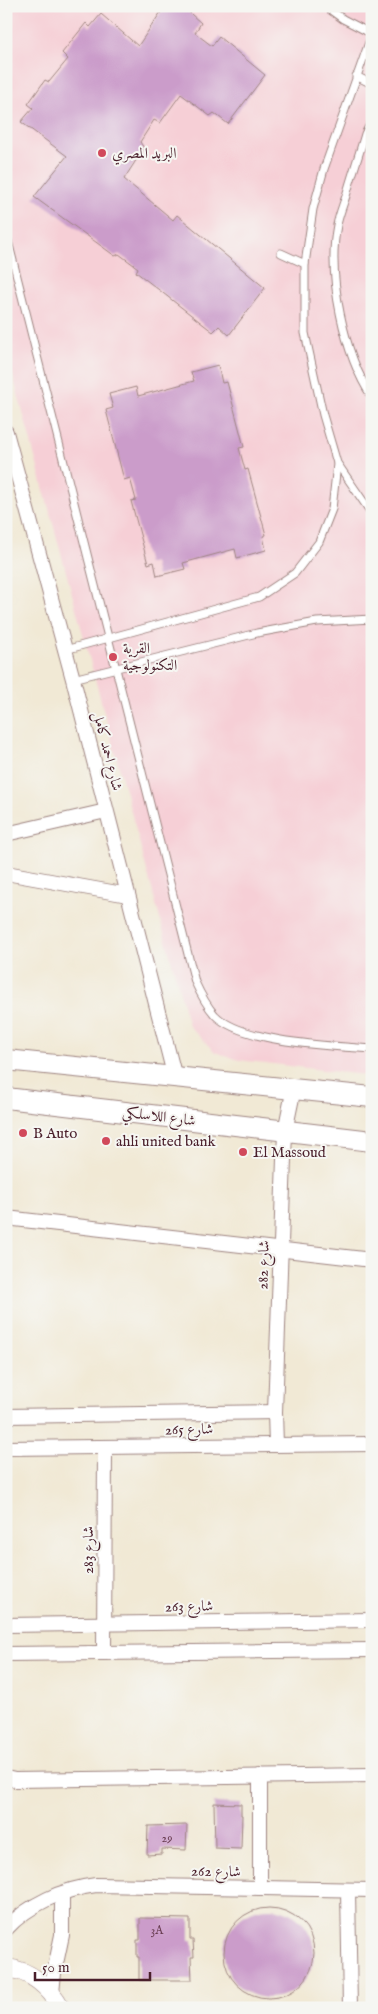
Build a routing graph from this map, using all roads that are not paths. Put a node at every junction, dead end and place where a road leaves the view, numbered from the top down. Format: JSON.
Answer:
{"nodes":[{"id":1,"x":325,"y":6,"type":"edge"},
{"id":2,"x":372,"y":34,"type":"edge"},
{"id":3,"x":356,"y":76,"type":"junction"},
{"id":4,"x":372,"y":84,"type":"edge"},
{"id":5,"x":372,"y":121,"type":"edge"},
{"id":6,"x":6,"y":233,"type":"edge"},
{"id":7,"x":281,"y":253,"type":"dead end"},
{"id":8,"x":305,"y":264,"type":"junction"},
{"id":9,"x":372,"y":397,"type":"edge"},
{"id":10,"x":6,"y":432,"type":"edge"},
{"id":11,"x":337,"y":463,"type":"junction"},
{"id":12,"x":11,"y":470,"type":"edge"},
{"id":13,"x":372,"y":514,"type":"edge"},
{"id":14,"x":372,"y":619,"type":"edge"},
{"id":15,"x":108,"y":640,"type":"junction"},
{"id":16,"x":65,"y":650,"type":"junction"},
{"id":17,"x":116,"y":667,"type":"junction"},
{"id":18,"x":73,"y":679,"type":"junction"},
{"id":19,"x":106,"y":810,"type":"junction"},
{"id":20,"x":6,"y":834,"type":"edge"},
{"id":21,"x":6,"y":873,"type":"edge"},
{"id":22,"x":128,"y":895,"type":"junction"},
{"id":23,"x":372,"y":1049,"type":"edge"},
{"id":24,"x":6,"y":1060,"type":"edge"},
{"id":25,"x":175,"y":1078,"type":"junction"},
{"id":26,"x":294,"y":1088,"type":"junction"},
{"id":27,"x":372,"y":1097,"type":"edge"},
{"id":28,"x":6,"y":1098,"type":"edge"},
{"id":29,"x":285,"y":1131,"type":"junction"},
{"id":30,"x":372,"y":1141,"type":"edge"},
{"id":31,"x":6,"y":1218,"type":"edge"},
{"id":32,"x":280,"y":1249,"type":"junction"},
{"id":33,"x":372,"y":1260,"type":"edge"},
{"id":34,"x":275,"y":1412,"type":"junction"},
{"id":35,"x":6,"y":1416,"type":"edge"},
{"id":36,"x":372,"y":1444,"type":"edge"},
{"id":37,"x":276,"y":1445,"type":"junction"},
{"id":38,"x":105,"y":1447,"type":"junction"},
{"id":39,"x":6,"y":1448,"type":"edge"},
{"id":40,"x":372,"y":1620,"type":"edge"},
{"id":41,"x":104,"y":1624,"type":"junction"},
{"id":42,"x":6,"y":1625,"type":"edge"},
{"id":43,"x":372,"y":1650,"type":"edge"},
{"id":44,"x":104,"y":1653,"type":"junction"},
{"id":45,"x":6,"y":1654,"type":"edge"},
{"id":46,"x":372,"y":1775,"type":"edge"},
{"id":47,"x":260,"y":1776,"type":"junction"},
{"id":48,"x":6,"y":1778,"type":"edge"},
{"id":49,"x":260,"y":1888,"type":"junction"},
{"id":50,"x":348,"y":1890,"type":"junction"},
{"id":51,"x":372,"y":1890,"type":"edge"},
{"id":52,"x":62,"y":1894,"type":"junction"},
{"id":53,"x":6,"y":1928,"type":"edge"},
{"id":54,"x":6,"y":1968,"type":"edge"},
{"id":55,"x":56,"y":2000,"type":"edge"},
{"id":56,"x":350,"y":2008,"type":"edge"}],
"edges":[{"from":1,"to":2,"type":"lane"},
{"from":2,"to":3,"type":"lane"},
{"from":3,"to":4,"type":"lane"},
{"from":3,"to":8,"type":"lane"},
{"from":5,"to":9,"type":"lane"},
{"from":6,"to":15,"type":"lane"},
{"from":7,"to":8,"type":"lane"},
{"from":8,"to":11,"type":"lane"},
{"from":10,"to":12,"type":"street","name":"شارع احمد كامل"},
{"from":11,"to":13,"type":"lane"},
{"from":11,"to":15,"type":"lane"},
{"from":12,"to":16,"type":"street","name":"شارع احمد كامل"},
{"from":14,"to":17,"type":"lane"},
{"from":15,"to":16,"type":"lane"},
{"from":15,"to":17,"type":"lane"},
{"from":16,"to":18,"type":"street","name":"شارع احمد كامل"},
{"from":17,"to":18,"type":"lane"},
{"from":17,"to":23,"type":"lane"},
{"from":18,"to":19,"type":"street","name":"شارع احمد كامل"},
{"from":19,"to":20,"type":"street"},
{"from":19,"to":22,"type":"street","name":"شارع احمد كامل"},
{"from":21,"to":22,"type":"street"},
{"from":22,"to":25,"type":"street","name":"شارع احمد كامل"},
{"from":24,"to":25,"type":"main road"},
{"from":25,"to":26,"type":"main road"},
{"from":26,"to":27,"type":"main road"},
{"from":26,"to":29,"type":"street","name":"شارع 282"},
{"from":28,"to":29,"type":"main road","name":"شارع اللاسلكي"},
{"from":29,"to":30,"type":"main road","name":"شارع اللاسلكي"},
{"from":29,"to":32,"type":"street","name":"شارع 282"},
{"from":31,"to":32,"type":"street"},
{"from":32,"to":33,"type":"street"},
{"from":32,"to":34,"type":"street","name":"شارع 282"},
{"from":34,"to":35,"type":"street","name":"شارع 265"},
{"from":34,"to":37,"type":"street","name":"شارع 282"},
{"from":36,"to":37,"type":"street","name":"شارع 265"},
{"from":37,"to":38,"type":"street","name":"شارع 265"},
{"from":38,"to":39,"type":"street","name":"شارع 265"},
{"from":38,"to":41,"type":"street","name":"شارع 283"},
{"from":40,"to":41,"type":"street","name":"شارع 263"},
{"from":41,"to":42,"type":"street","name":"شارع 263"},
{"from":41,"to":44,"type":"street","name":"شارع 283"},
{"from":43,"to":44,"type":"street"},
{"from":44,"to":45,"type":"street"},
{"from":46,"to":47,"type":"street"},
{"from":47,"to":48,"type":"street"},
{"from":47,"to":49,"type":"street"},
{"from":49,"to":50,"type":"street","name":"شارع 262"},
{"from":49,"to":52,"type":"street","name":"شارع 262"},
{"from":50,"to":51,"type":"street","name":"شارع 262"},
{"from":50,"to":56,"type":"street"},
{"from":52,"to":53,"type":"street","name":"شارع 262"},
{"from":52,"to":55,"type":"street"},
{"from":54,"to":55,"type":"street"}]}
